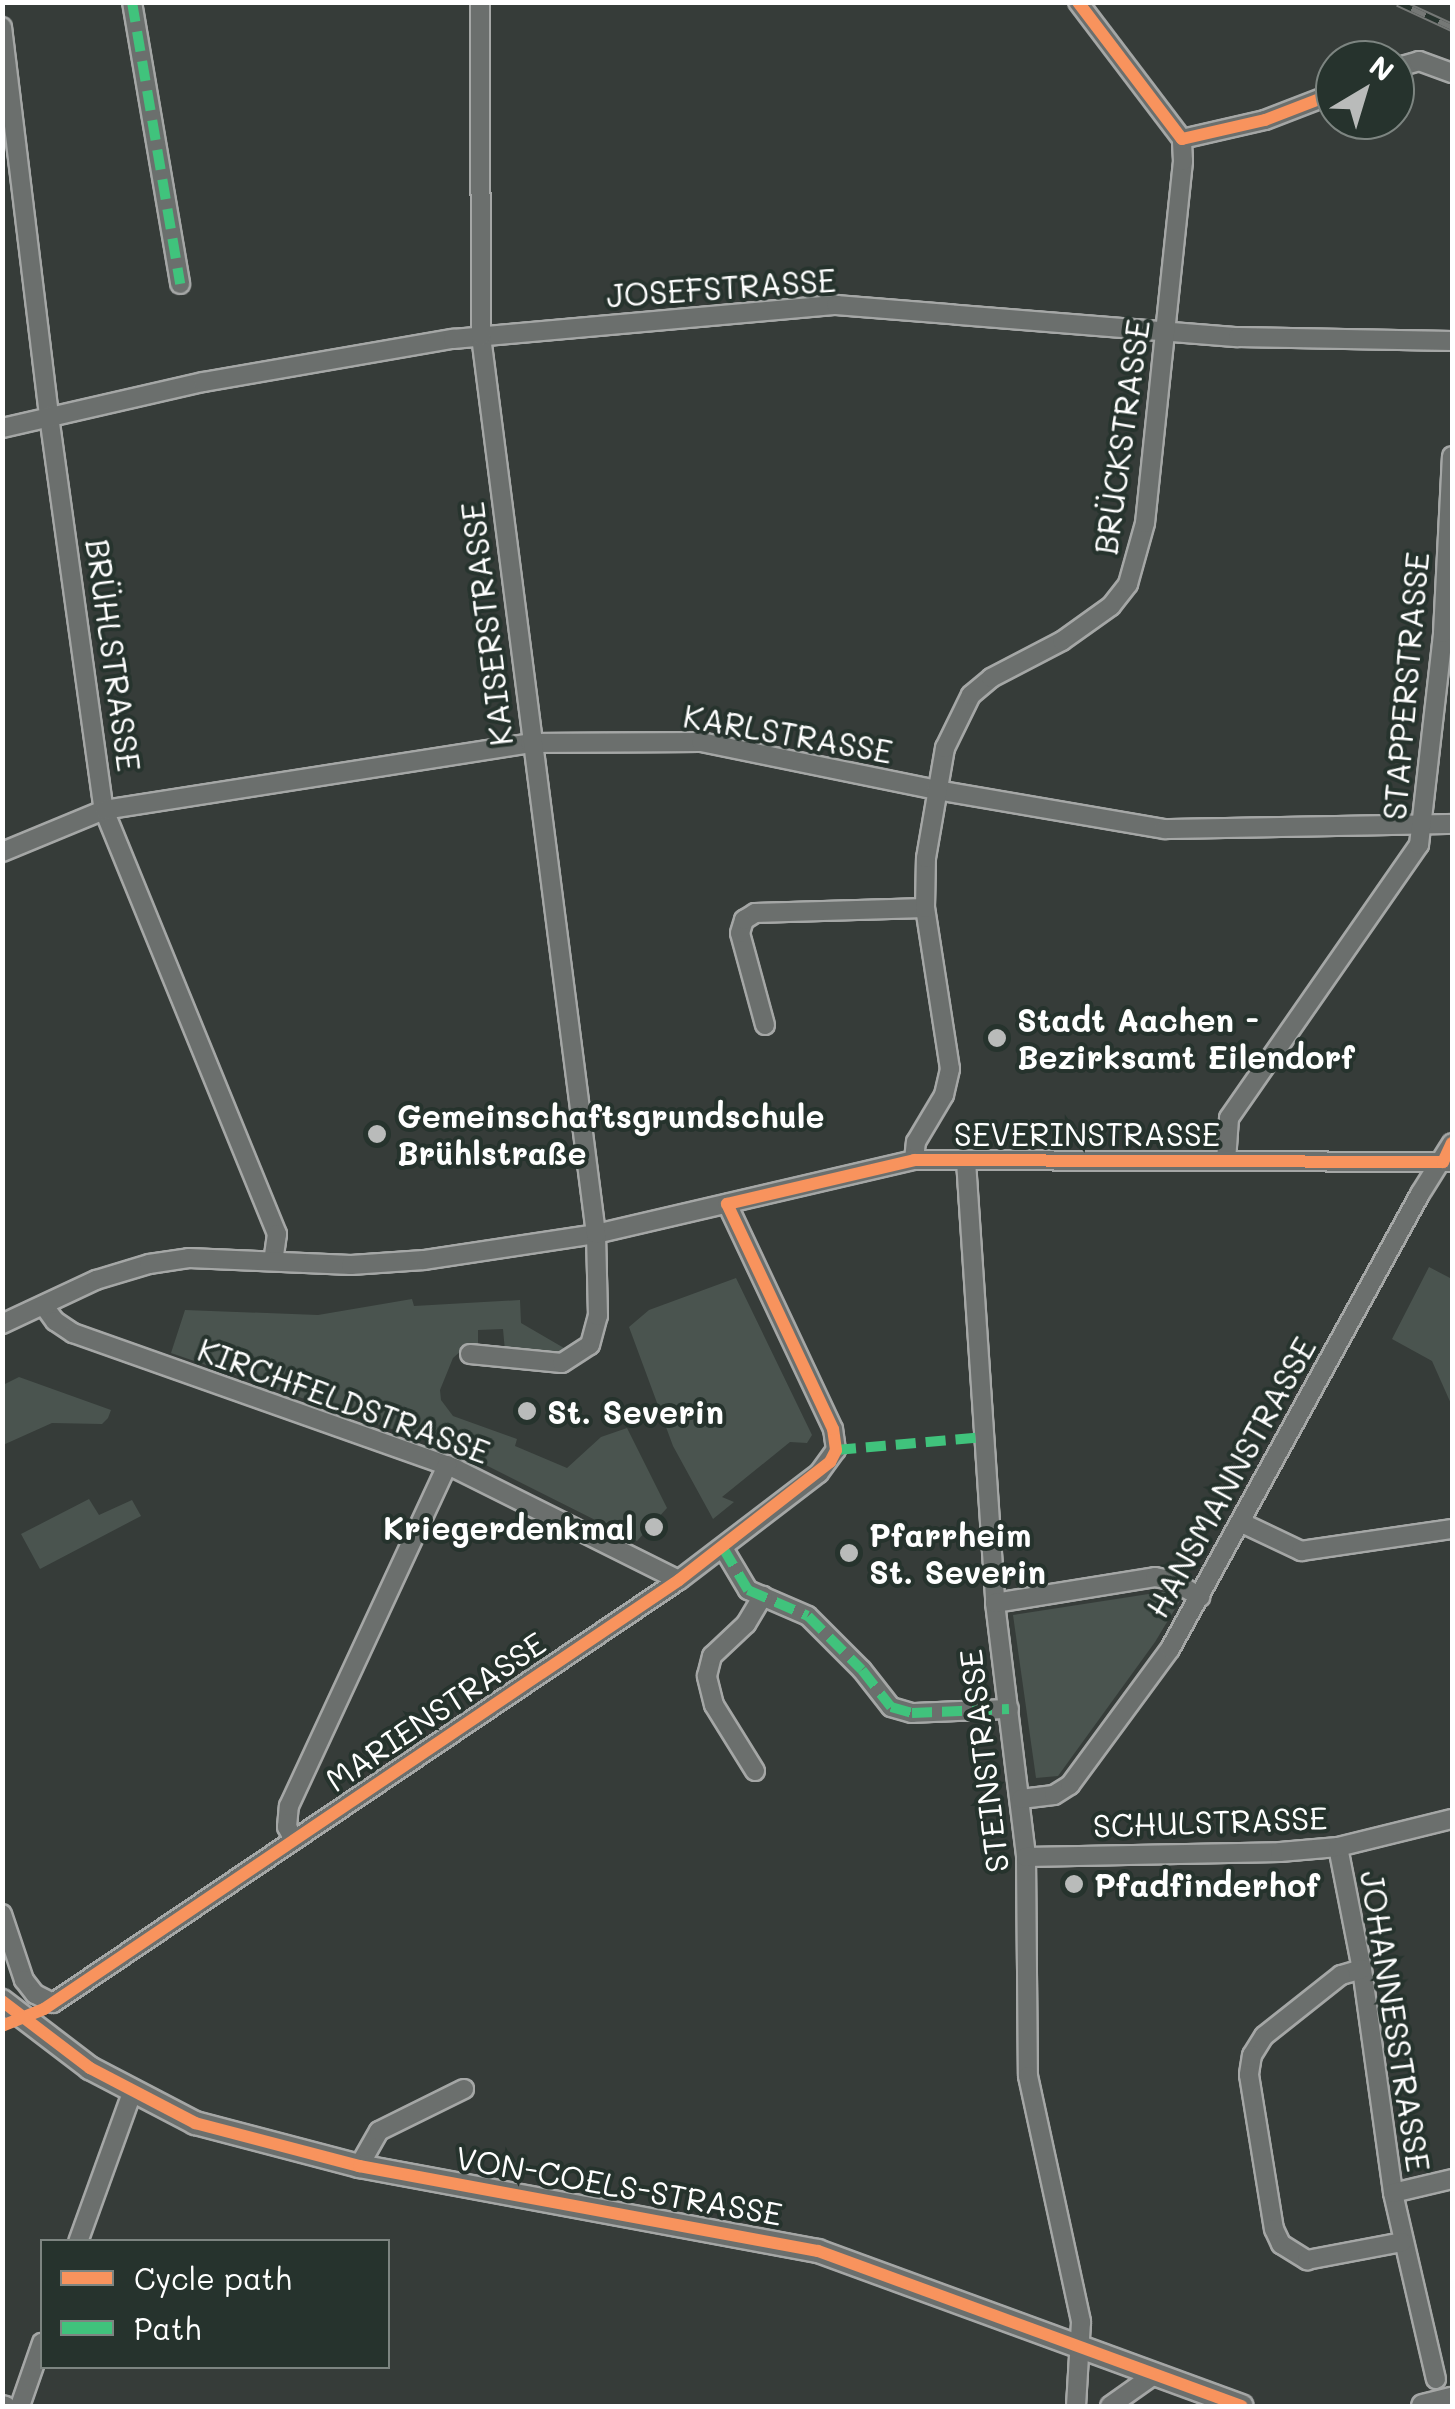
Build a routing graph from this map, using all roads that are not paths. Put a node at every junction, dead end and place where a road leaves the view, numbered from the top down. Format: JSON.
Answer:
{"nodes":[{"id":1,"x":132,"y":2,"type":"edge"},
{"id":2,"x":480,"y":2,"type":"edge"},
{"id":3,"x":1078,"y":2,"type":"edge"},
{"id":4,"x":2,"y":26,"type":"edge"},
{"id":5,"x":1415,"y":62,"type":"edge"},
{"id":6,"x":1452,"y":73,"type":"edge"},
{"id":7,"x":1315,"y":101,"type":"edge"},
{"id":8,"x":1182,"y":140,"type":"junction"},
{"id":9,"x":24,"y":203,"type":"junction"},
{"id":10,"x":2,"y":206,"type":"edge"},
{"id":11,"x":180,"y":284,"type":"dead end"},
{"id":12,"x":1167,"y":332,"type":"junction"},
{"id":13,"x":481,"y":336,"type":"junction"},
{"id":14,"x":1452,"y":342,"type":"edge"},
{"id":15,"x":49,"y":416,"type":"junction"},
{"id":16,"x":2,"y":428,"type":"edge"},
{"id":17,"x":1452,"y":456,"type":"edge"},
{"id":18,"x":1450,"y":555,"type":"edge"},
{"id":19,"x":530,"y":743,"type":"junction"},
{"id":20,"x":936,"y":790,"type":"junction"},
{"id":21,"x":104,"y":810,"type":"junction"},
{"id":22,"x":1452,"y":824,"type":"edge"},
{"id":23,"x":1424,"y":825,"type":"junction"},
{"id":24,"x":2,"y":852,"type":"edge"},
{"id":25,"x":925,"y":908,"type":"junction"},
{"id":26,"x":765,"y":1025,"type":"dead end"},
{"id":27,"x":1452,"y":1143,"type":"edge"},
{"id":28,"x":914,"y":1160,"type":"junction"},
{"id":29,"x":966,"y":1160,"type":"junction"},
{"id":30,"x":1226,"y":1161,"type":"junction"},
{"id":31,"x":1448,"y":1162,"type":"edge"},
{"id":32,"x":727,"y":1204,"type":"junction"},
{"id":33,"x":596,"y":1234,"type":"junction"},
{"id":34,"x":273,"y":1261,"type":"junction"},
{"id":35,"x":44,"y":1306,"type":"junction"},
{"id":36,"x":2,"y":1324,"type":"edge"},
{"id":37,"x":470,"y":1354,"type":"dead end"},
{"id":38,"x":446,"y":1465,"type":"junction"},
{"id":39,"x":1240,"y":1522,"type":"junction"},
{"id":40,"x":1452,"y":1529,"type":"edge"},
{"id":41,"x":722,"y":1548,"type":"junction"},
{"id":42,"x":679,"y":1580,"type":"junction"},
{"id":43,"x":763,"y":1596,"type":"junction"},
{"id":44,"x":1200,"y":1597,"type":"junction"},
{"id":45,"x":994,"y":1603,"type":"junction"},
{"id":46,"x":1009,"y":1709,"type":"junction"},
{"id":47,"x":755,"y":1771,"type":"dead end"},
{"id":48,"x":1020,"y":1799,"type":"junction"},
{"id":49,"x":1452,"y":1820,"type":"edge"},
{"id":50,"x":294,"y":1840,"type":"junction"},
{"id":51,"x":1338,"y":1847,"type":"junction"},
{"id":52,"x":1026,"y":1857,"type":"junction"},
{"id":53,"x":2,"y":1914,"type":"edge"},
{"id":54,"x":1362,"y":1969,"type":"junction"},
{"id":55,"x":2,"y":2001,"type":"edge"},
{"id":56,"x":464,"y":2089,"type":"dead end"},
{"id":57,"x":132,"y":2093,"type":"junction"},
{"id":58,"x":358,"y":2166,"type":"junction"},
{"id":59,"x":1452,"y":2179,"type":"edge"},
{"id":60,"x":1393,"y":2193,"type":"junction"},
{"id":61,"x":79,"y":2239,"type":"edge"},
{"id":62,"x":1402,"y":2242,"type":"junction"},
{"id":63,"x":40,"y":2349,"type":"edge"},
{"id":64,"x":1081,"y":2350,"type":"junction"},
{"id":65,"x":1151,"y":2377,"type":"junction"},
{"id":66,"x":1436,"y":2380,"type":"dead end"},
{"id":67,"x":1452,"y":2399,"type":"edge"},
{"id":68,"x":20,"y":2406,"type":"edge"},
{"id":69,"x":1076,"y":2406,"type":"edge"},
{"id":70,"x":1110,"y":2406,"type":"edge"},
{"id":71,"x":1241,"y":2406,"type":"edge"},
{"id":72,"x":1424,"y":2406,"type":"edge"}],
"edges":[{"from":1,"to":11,"type":"street"},
{"from":2,"to":13,"type":"street","name":"KAISERSTRASSE"},
{"from":3,"to":8,"type":"street"},
{"from":4,"to":9,"type":"street","name":"BRÜHLSTRASSE"},
{"from":5,"to":6,"type":"street"},
{"from":7,"to":8,"type":"street"},
{"from":8,"to":12,"type":"street","name":"BRÜCKSTRASSE"},
{"from":9,"to":10,"type":"street"},
{"from":9,"to":15,"type":"street","name":"BRÜHLSTRASSE"},
{"from":12,"to":13,"type":"street","name":"JOSEFSTRASSE"},
{"from":12,"to":14,"type":"street","name":"JOSEFSTRASSE"},
{"from":12,"to":20,"type":"street","name":"BRÜCKSTRASSE"},
{"from":13,"to":15,"type":"street","name":"JOSEFSTRASSE"},
{"from":13,"to":19,"type":"street","name":"KAISERSTRASSE"},
{"from":15,"to":16,"type":"street","name":"JOSEFSTRASSE"},
{"from":15,"to":21,"type":"street","name":"BRÜHLSTRASSE"},
{"from":17,"to":18,"type":"street","name":"STAPPERSTRASSE"},
{"from":18,"to":23,"type":"street","name":"STAPPERSTRASSE"},
{"from":19,"to":20,"type":"street","name":"KARLSTRASSE"},
{"from":19,"to":21,"type":"street","name":"KARLSTRASSE"},
{"from":19,"to":33,"type":"street","name":"KAISERSTRASSE"},
{"from":20,"to":23,"type":"street","name":"KARLSTRASSE"},
{"from":20,"to":25,"type":"street","name":"BRÜCKSTRASSE"},
{"from":21,"to":24,"type":"street","name":"KARLSTRASSE"},
{"from":21,"to":34,"type":"street","name":"BRÜHLSTRASSE"},
{"from":22,"to":23,"type":"street","name":"KARLSTRASSE"},
{"from":23,"to":30,"type":"street","name":"STAPPERSTRASSE"},
{"from":25,"to":26,"type":"street"},
{"from":25,"to":28,"type":"street","name":"BRÜCKSTRASSE"},
{"from":27,"to":31,"type":"street","name":"HANSMANNSTRASSE"},
{"from":28,"to":29,"type":"street","name":"SEVERINSTRASSE"},
{"from":28,"to":32,"type":"street","name":"SEVERINSTRASSE"},
{"from":29,"to":30,"type":"street","name":"SEVERINSTRASSE"},
{"from":29,"to":45,"type":"street","name":"STEINSTRASSE"},
{"from":30,"to":31,"type":"street","name":"SEVERINSTRASSE"},
{"from":31,"to":39,"type":"street","name":"HANSMANNSTRASSE"},
{"from":32,"to":33,"type":"street","name":"SEVERINSTRASSE"},
{"from":32,"to":41,"type":"street","name":"MARIENSTRASSE"},
{"from":33,"to":34,"type":"street","name":"SEVERINSTRASSE"},
{"from":33,"to":37,"type":"street","name":"KAISERSTRASSE"},
{"from":34,"to":35,"type":"street","name":"SEVERINSTRASSE"},
{"from":35,"to":36,"type":"street","name":"SEVERINSTRASSE"},
{"from":35,"to":38,"type":"street","name":"KIRCHFELDSTRASSE"},
{"from":38,"to":42,"type":"street","name":"KIRCHFELDSTRASSE"},
{"from":38,"to":50,"type":"street"},
{"from":39,"to":40,"type":"street"},
{"from":39,"to":44,"type":"street","name":"HANSMANNSTRASSE"},
{"from":41,"to":42,"type":"street","name":"MARIENSTRASSE"},
{"from":41,"to":43,"type":"street"},
{"from":42,"to":50,"type":"street","name":"MARIENSTRASSE"},
{"from":43,"to":46,"type":"street"},
{"from":43,"to":47,"type":"street"},
{"from":44,"to":45,"type":"street"},
{"from":44,"to":48,"type":"street","name":"HANSMANNSTRASSE"},
{"from":45,"to":46,"type":"street","name":"STEINSTRASSE"},
{"from":46,"to":48,"type":"street","name":"STEINSTRASSE"},
{"from":48,"to":52,"type":"street","name":"STEINSTRASSE"},
{"from":49,"to":51,"type":"street","name":"SCHULSTRASSE"},
{"from":50,"to":53,"type":"street","name":"MARIENSTRASSE"},
{"from":51,"to":52,"type":"street","name":"SCHULSTRASSE"},
{"from":51,"to":54,"type":"street","name":"JOHANNESSTRASSE"},
{"from":52,"to":64,"type":"street","name":"STEINSTRASSE"},
{"from":54,"to":60,"type":"street","name":"JOHANNESSTRASSE"},
{"from":54,"to":62,"type":"street"},
{"from":55,"to":57,"type":"main road","name":"VON-COELS-STRASSE"},
{"from":56,"to":58,"type":"street"},
{"from":57,"to":58,"type":"main road","name":"VON-COELS-STRASSE"},
{"from":57,"to":61,"type":"street"},
{"from":58,"to":64,"type":"main road","name":"VON-COELS-STRASSE"},
{"from":59,"to":60,"type":"street"},
{"from":60,"to":62,"type":"street","name":"JOHANNESSTRASSE"},
{"from":62,"to":66,"type":"street","name":"JOHANNESSTRASSE"},
{"from":63,"to":68,"type":"street"},
{"from":64,"to":65,"type":"main road","name":"VON-COELS-STRASSE"},
{"from":64,"to":69,"type":"street","name":"STEINSTRASSE"},
{"from":65,"to":70,"type":"street"},
{"from":65,"to":71,"type":"main road","name":"VON-COELS-STRASSE"},
{"from":67,"to":72,"type":"main road"}]}
